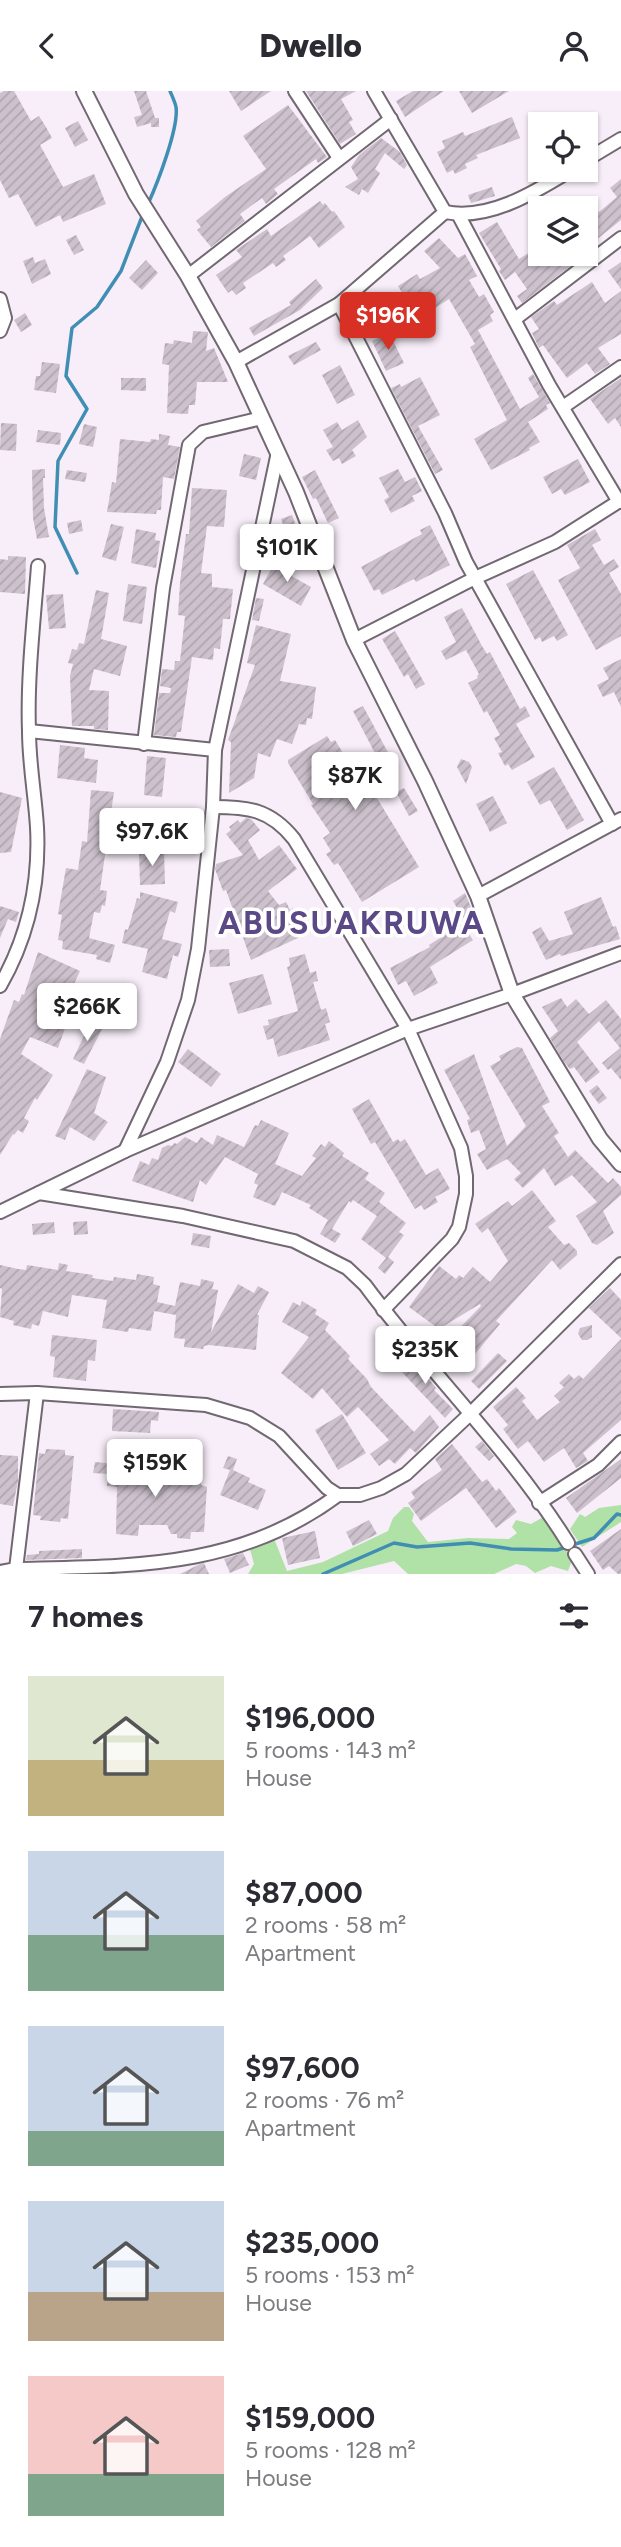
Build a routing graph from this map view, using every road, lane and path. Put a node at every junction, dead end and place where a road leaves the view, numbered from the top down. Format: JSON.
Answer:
{"nodes":[{"id":1,"x":84,"y":91,"type":"edge"},
{"id":2,"x":295,"y":91,"type":"edge"},
{"id":3,"x":374,"y":91,"type":"edge"},
{"id":4,"x":391,"y":119,"type":"junction"},
{"id":5,"x":621,"y":139,"type":"edge"},
{"id":6,"x":598,"y":153,"type":"edge"},
{"id":7,"x":339,"y":158,"type":"junction"},
{"id":8,"x":552,"y":182,"type":"edge"},
{"id":9,"x":451,"y":213,"type":"junction"},
{"id":10,"x":621,"y":238,"type":"edge"},
{"id":11,"x":188,"y":276,"type":"junction"},
{"id":12,"x":0,"y":299,"type":"edge"},
{"id":13,"x":339,"y":304,"type":"junction"},
{"id":14,"x":515,"y":319,"type":"junction"},
{"id":15,"x":0,"y":331,"type":"edge"},
{"id":16,"x":236,"y":362,"type":"junction"},
{"id":17,"x":621,"y":367,"type":"edge"},
{"id":18,"x":563,"y":407,"type":"junction"},
{"id":19,"x":262,"y":418,"type":"junction"},
{"id":20,"x":278,"y":452,"type":"junction"},
{"id":21,"x":620,"y":501,"type":"edge"},
{"id":22,"x":38,"y":566,"type":"dead end"},
{"id":23,"x":474,"y":578,"type":"junction"},
{"id":24,"x":354,"y":640,"type":"junction"},
{"id":25,"x":29,"y":731,"type":"junction"},
{"id":26,"x":144,"y":744,"type":"junction"},
{"id":27,"x":215,"y":750,"type":"junction"},
{"id":28,"x":213,"y":807,"type":"junction"},
{"id":29,"x":616,"y":821,"type":"edge"},
{"id":30,"x":478,"y":896,"type":"junction"},
{"id":31,"x":619,"y":957,"type":"edge"},
{"id":32,"x":0,"y":986,"type":"edge"},
{"id":33,"x":512,"y":994,"type":"junction"},
{"id":34,"x":408,"y":1030,"type":"junction"},
{"id":35,"x":125,"y":1151,"type":"junction"},
{"id":36,"x":621,"y":1164,"type":"edge"},
{"id":37,"x":38,"y":1193,"type":"junction"},
{"id":38,"x":0,"y":1212,"type":"edge"},
{"id":39,"x":621,"y":1264,"type":"edge"},
{"id":40,"x":383,"y":1310,"type":"junction"},
{"id":41,"x":37,"y":1393,"type":"junction"},
{"id":42,"x":0,"y":1394,"type":"edge"},
{"id":43,"x":470,"y":1414,"type":"junction"},
{"id":44,"x":621,"y":1442,"type":"edge"},
{"id":45,"x":338,"y":1495,"type":"junction"},
{"id":46,"x":540,"y":1503,"type":"junction"},
{"id":47,"x":0,"y":1572,"type":"edge"},
{"id":48,"x":16,"y":1572,"type":"edge"},
{"id":49,"x":587,"y":1574,"type":"edge"}],
"edges":[{"from":1,"to":11,"type":"street"},
{"from":2,"to":7,"type":"street"},
{"from":3,"to":4,"type":"street"},
{"from":4,"to":7,"type":"street"},
{"from":4,"to":9,"type":"street"},
{"from":5,"to":6,"type":"street"},
{"from":7,"to":11,"type":"street"},
{"from":8,"to":9,"type":"street"},
{"from":9,"to":13,"type":"street"},
{"from":9,"to":14,"type":"street"},
{"from":10,"to":14,"type":"street"},
{"from":11,"to":16,"type":"street"},
{"from":12,"to":15,"type":"street"},
{"from":13,"to":16,"type":"street"},
{"from":13,"to":23,"type":"street"},
{"from":14,"to":18,"type":"street"},
{"from":16,"to":19,"type":"street"},
{"from":17,"to":18,"type":"street"},
{"from":18,"to":21,"type":"street"},
{"from":19,"to":20,"type":"street"},
{"from":19,"to":26,"type":"street"},
{"from":20,"to":24,"type":"street"},
{"from":20,"to":27,"type":"street"},
{"from":21,"to":23,"type":"street"},
{"from":22,"to":25,"type":"street"},
{"from":23,"to":24,"type":"street"},
{"from":23,"to":29,"type":"street"},
{"from":24,"to":30,"type":"street"},
{"from":25,"to":26,"type":"street"},
{"from":25,"to":32,"type":"street"},
{"from":26,"to":27,"type":"street"},
{"from":27,"to":28,"type":"street"},
{"from":28,"to":34,"type":"street"},
{"from":28,"to":35,"type":"street"},
{"from":29,"to":30,"type":"street"},
{"from":30,"to":33,"type":"street"},
{"from":31,"to":33,"type":"street"},
{"from":33,"to":34,"type":"street"},
{"from":33,"to":36,"type":"street"},
{"from":34,"to":35,"type":"street"},
{"from":34,"to":40,"type":"street"},
{"from":35,"to":37,"type":"street"},
{"from":37,"to":38,"type":"street"},
{"from":37,"to":40,"type":"street"},
{"from":39,"to":43,"type":"street"},
{"from":40,"to":43,"type":"street"},
{"from":41,"to":42,"type":"street"},
{"from":41,"to":45,"type":"street"},
{"from":41,"to":48,"type":"street"},
{"from":43,"to":45,"type":"street"},
{"from":43,"to":46,"type":"street"},
{"from":44,"to":46,"type":"street"},
{"from":45,"to":48,"type":"street"},
{"from":46,"to":49,"type":"street"},
{"from":47,"to":48,"type":"street"}]}
